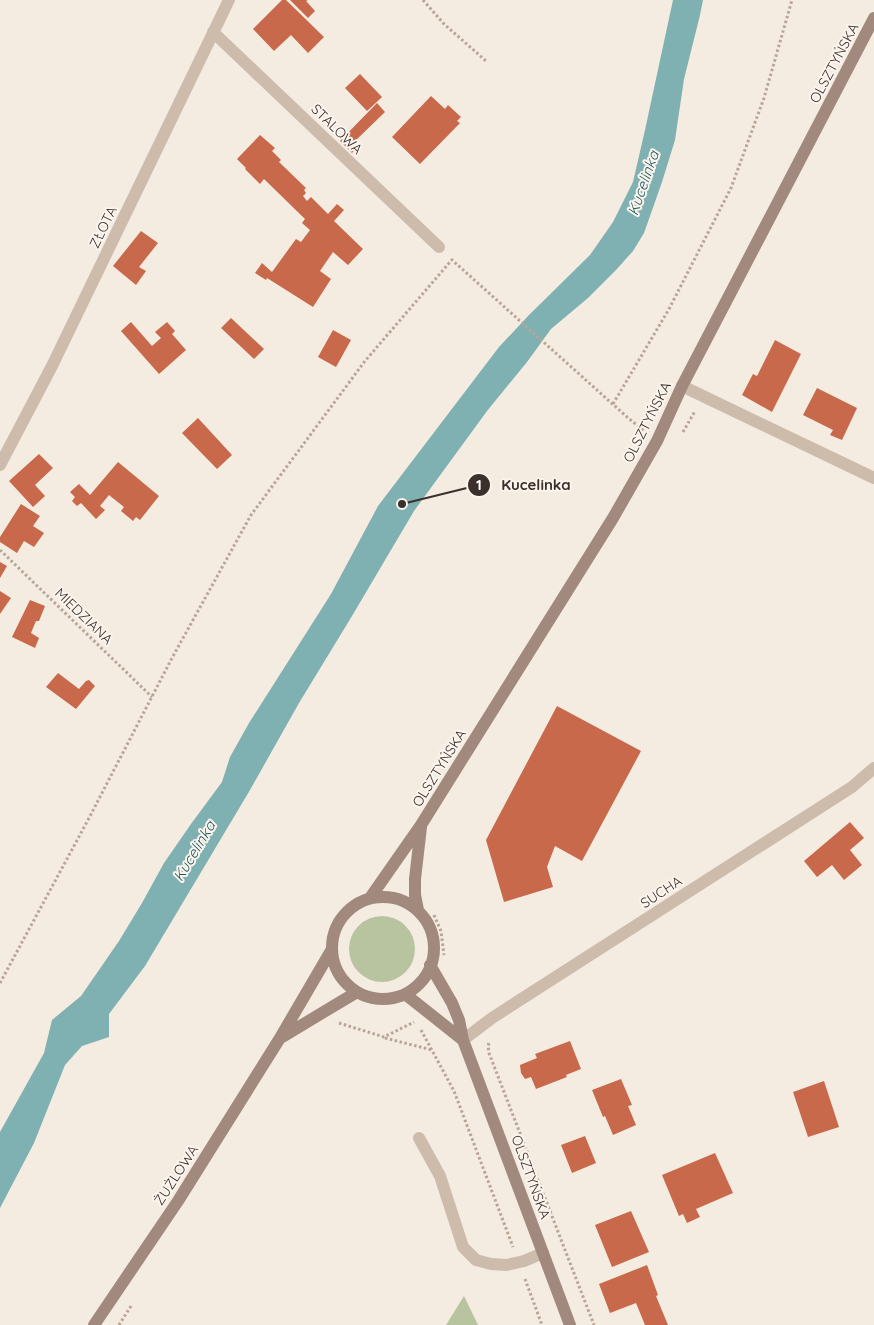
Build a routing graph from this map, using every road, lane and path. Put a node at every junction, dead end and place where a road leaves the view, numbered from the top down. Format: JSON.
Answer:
{"nodes":[{"id":1,"x":229,"y":0,"type":"edge"},
{"id":2,"x":423,"y":0,"type":"edge"},
{"id":3,"x":792,"y":0,"type":"edge"},
{"id":4,"x":874,"y":18,"type":"edge"},
{"id":5,"x":213,"y":32,"type":"junction"},
{"id":6,"x":486,"y":60,"type":"dead end"},
{"id":7,"x":439,"y":247,"type":"dead end"},
{"id":8,"x":452,"y":260,"type":"dead end"},
{"id":9,"x":460,"y":268,"type":"dead end"},
{"id":10,"x":682,"y":386,"type":"junction"},
{"id":11,"x":703,"y":396,"type":"junction"},
{"id":12,"x":613,"y":404,"type":"junction"},
{"id":13,"x":682,"y":434,"type":"dead end"},
{"id":14,"x":657,"y":441,"type":"junction"},
{"id":15,"x":0,"y":465,"type":"edge"},
{"id":16,"x":874,"y":478,"type":"edge"},
{"id":17,"x":0,"y":550,"type":"edge"},
{"id":18,"x":152,"y":697,"type":"junction"},
{"id":19,"x":874,"y":768,"type":"edge"},
{"id":20,"x":421,"y":825,"type":"junction"},
{"id":21,"x":370,"y":898,"type":"junction"},
{"id":22,"x":418,"y":910,"type":"junction"},
{"id":23,"x":434,"y":914,"type":"dead end"},
{"id":24,"x":332,"y":949,"type":"junction"},
{"id":25,"x":444,"y":958,"type":"dead end"},
{"id":26,"x":430,"y":965,"type":"junction"},
{"id":27,"x":0,"y":983,"type":"edge"},
{"id":28,"x":357,"y":992,"type":"junction"},
{"id":29,"x":405,"y":994,"type":"junction"},
{"id":30,"x":330,"y":1021,"type":"dead end"},
{"id":31,"x":280,"y":1038,"type":"junction"},
{"id":32,"x":384,"y":1038,"type":"junction"},
{"id":33,"x":464,"y":1040,"type":"junction"},
{"id":34,"x":490,"y":1040,"type":"dead end"},
{"id":35,"x":433,"y":1051,"type":"junction"},
{"id":36,"x":419,"y":1138,"type":"dead end"},
{"id":37,"x":543,"y":1253,"type":"junction"},
{"id":38,"x":518,"y":1262,"type":"junction"},
{"id":39,"x":134,"y":1300,"type":"dead end"},
{"id":40,"x":94,"y":1325,"type":"edge"},
{"id":41,"x":119,"y":1325,"type":"edge"},
{"id":42,"x":542,"y":1325,"type":"edge"},
{"id":43,"x":570,"y":1325,"type":"edge"},
{"id":44,"x":594,"y":1325,"type":"edge"}],
"edges":[{"from":1,"to":5,"type":"street","name":"ZŁOTA"},
{"from":2,"to":6,"type":"path"},
{"from":3,"to":12,"type":"path"},
{"from":4,"to":10,"type":"street","name":"OLSZTYŃSKA"},
{"from":5,"to":7,"type":"street","name":"STALOWA"},
{"from":5,"to":15,"type":"street","name":"ZŁOTA"},
{"from":8,"to":18,"type":"path"},
{"from":9,"to":12,"type":"path"},
{"from":10,"to":11,"type":"street"},
{"from":10,"to":14,"type":"street","name":"OLSZTYŃSKA"},
{"from":11,"to":13,"type":"path"},
{"from":11,"to":16,"type":"street"},
{"from":12,"to":14,"type":"path"},
{"from":14,"to":20,"type":"street","name":"OLSZTYŃSKA"},
{"from":17,"to":18,"type":"path","name":"MIEDZIANA"},
{"from":18,"to":27,"type":"path"},
{"from":19,"to":33,"type":"street","name":"SUCHA"},
{"from":20,"to":21,"type":"street","name":"OLSZTYŃSKA"},
{"from":20,"to":22,"type":"street","name":"OLSZTYŃSKA"},
{"from":21,"to":22,"type":"street"},
{"from":21,"to":24,"type":"street"},
{"from":22,"to":26,"type":"street"},
{"from":23,"to":25,"type":"path"},
{"from":24,"to":28,"type":"street"},
{"from":24,"to":31,"type":"street","name":"ŻUŻLOWA"},
{"from":26,"to":29,"type":"street"},
{"from":26,"to":33,"type":"street","name":"OLSZTYŃSKA"},
{"from":28,"to":29,"type":"street"},
{"from":28,"to":31,"type":"street","name":"ŻUŻLOWA"},
{"from":29,"to":33,"type":"street"},
{"from":30,"to":32,"type":"path"},
{"from":31,"to":40,"type":"street","name":"ŻUŻLOWA"},
{"from":32,"to":35,"type":"path"},
{"from":32,"to":35,"type":"path"},
{"from":33,"to":37,"type":"street","name":"OLSZTYŃSKA"},
{"from":34,"to":44,"type":"path"},
{"from":35,"to":38,"type":"path"},
{"from":36,"to":38,"type":"street"},
{"from":37,"to":38,"type":"street"},
{"from":37,"to":43,"type":"street","name":"OLSZTYŃSKA"},
{"from":38,"to":42,"type":"path"},
{"from":39,"to":41,"type":"path"}]}
